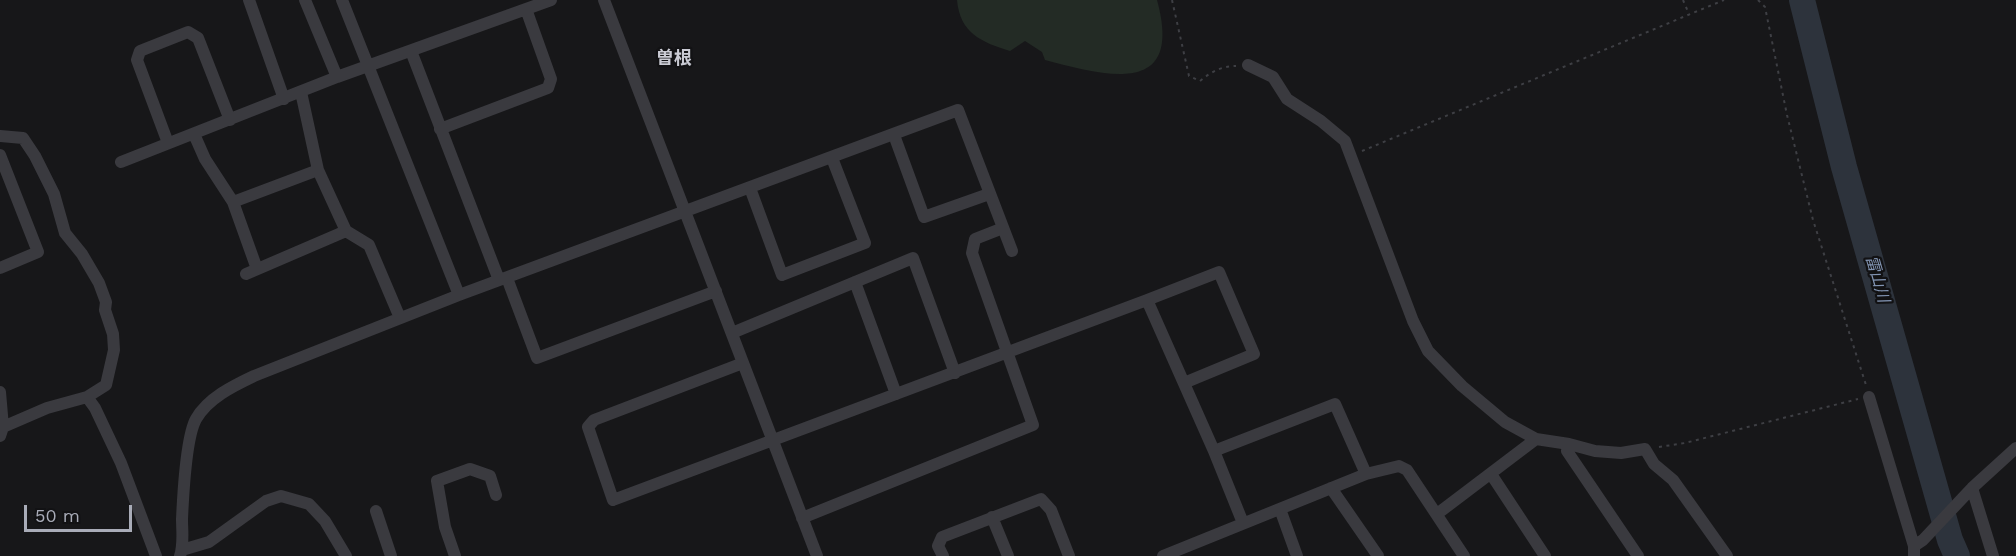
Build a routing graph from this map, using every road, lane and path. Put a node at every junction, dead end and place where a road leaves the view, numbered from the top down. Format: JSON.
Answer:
{"nodes":[{"id":1,"x":249,"y":0,"type":"edge"},
{"id":2,"x":305,"y":0,"type":"edge"},
{"id":3,"x":342,"y":0,"type":"edge"},
{"id":4,"x":550,"y":0,"type":"edge"},
{"id":5,"x":604,"y":0,"type":"edge"},
{"id":6,"x":1172,"y":0,"type":"edge"},
{"id":7,"x":1683,"y":0,"type":"edge"},
{"id":8,"x":1724,"y":0,"type":"edge"},
{"id":9,"x":1758,"y":0,"type":"edge"},
{"id":10,"x":526,"y":9,"type":"junction"},
{"id":11,"x":1689,"y":14,"type":"junction"},
{"id":12,"x":411,"y":51,"type":"junction"},
{"id":13,"x":1248,"y":65,"type":"joint"},
{"id":14,"x":369,"y":66,"type":"junction"},
{"id":15,"x":337,"y":77,"type":"junction"},
{"id":16,"x":301,"y":92,"type":"junction"},
{"id":17,"x":284,"y":99,"type":"junction"},
{"id":18,"x":230,"y":120,"type":"junction"},
{"id":19,"x":441,"y":129,"type":"junction"},
{"id":20,"x":194,"y":134,"type":"junction"},
{"id":21,"x":894,"y":135,"type":"junction"},
{"id":22,"x":0,"y":136,"type":"edge"},
{"id":23,"x":168,"y":144,"type":"junction"},
{"id":24,"x":0,"y":154,"type":"edge"},
{"id":25,"x":1351,"y":156,"type":"junction"},
{"id":26,"x":832,"y":158,"type":"junction"},
{"id":27,"x":121,"y":162,"type":"dead end"},
{"id":28,"x":318,"y":170,"type":"junction"},
{"id":29,"x":750,"y":188,"type":"junction"},
{"id":30,"x":989,"y":194,"type":"junction"},
{"id":31,"x":233,"y":202,"type":"junction"},
{"id":32,"x":686,"y":212,"type":"junction"},
{"id":33,"x":1003,"y":228,"type":"junction"},
{"id":34,"x":346,"y":231,"type":"junction"},
{"id":35,"x":1012,"y":251,"type":"dead end"},
{"id":36,"x":0,"y":268,"type":"edge"},
{"id":37,"x":503,"y":279,"type":"junction"},
{"id":38,"x":855,"y":282,"type":"junction"},
{"id":39,"x":716,"y":291,"type":"junction"},
{"id":40,"x":459,"y":295,"type":"junction"},
{"id":41,"x":1147,"y":300,"type":"junction"},
{"id":42,"x":400,"y":318,"type":"junction"},
{"id":43,"x":732,"y":333,"type":"junction"},
{"id":44,"x":1008,"y":353,"type":"junction"},
{"id":45,"x":743,"y":363,"type":"junction"},
{"id":46,"x":955,"y":373,"type":"junction"},
{"id":47,"x":1184,"y":383,"type":"junction"},
{"id":48,"x":0,"y":392,"type":"edge"},
{"id":49,"x":896,"y":394,"type":"junction"},
{"id":50,"x":1869,"y":396,"type":"junction"},
{"id":51,"x":87,"y":397,"type":"junction"},
{"id":52,"x":2,"y":432,"type":"edge"},
{"id":53,"x":1536,"y":439,"type":"junction"},
{"id":54,"x":772,"y":440,"type":"junction"},
{"id":55,"x":1569,"y":444,"type":"junction"},
{"id":56,"x":2016,"y":448,"type":"edge"},
{"id":57,"x":1645,"y":449,"type":"junction"},
{"id":58,"x":1214,"y":451,"type":"junction"},
{"id":59,"x":1366,"y":474,"type":"junction"},
{"id":60,"x":1491,"y":474,"type":"junction"},
{"id":61,"x":1331,"y":488,"type":"junction"},
{"id":62,"x":1968,"y":493,"type":"junction"},
{"id":63,"x":496,"y":495,"type":"dead end"},
{"id":64,"x":1280,"y":509,"type":"junction"},
{"id":65,"x":376,"y":511,"type":"dead end"},
{"id":66,"x":1437,"y":514,"type":"junction"},
{"id":67,"x":802,"y":518,"type":"junction"},
{"id":68,"x":992,"y":518,"type":"junction"},
{"id":69,"x":1244,"y":523,"type":"junction"},
{"id":70,"x":1917,"y":548,"type":"edge"},
{"id":71,"x":181,"y":553,"type":"edge"},
{"id":72,"x":156,"y":556,"type":"edge"},
{"id":73,"x":346,"y":556,"type":"edge"},
{"id":74,"x":391,"y":556,"type":"edge"},
{"id":75,"x":455,"y":556,"type":"edge"},
{"id":76,"x":817,"y":556,"type":"edge"},
{"id":77,"x":943,"y":556,"type":"edge"},
{"id":78,"x":1008,"y":556,"type":"edge"},
{"id":79,"x":1069,"y":556,"type":"edge"},
{"id":80,"x":1163,"y":556,"type":"edge"},
{"id":81,"x":1297,"y":556,"type":"edge"},
{"id":82,"x":1378,"y":556,"type":"edge"},
{"id":83,"x":1464,"y":556,"type":"edge"},
{"id":84,"x":1545,"y":556,"type":"edge"},
{"id":85,"x":1638,"y":556,"type":"edge"},
{"id":86,"x":1727,"y":556,"type":"edge"},
{"id":87,"x":1993,"y":556,"type":"edge"}],
"edges":[{"from":1,"to":17,"type":"street"},
{"from":2,"to":15,"type":"street"},
{"from":3,"to":14,"type":"street"},
{"from":4,"to":10,"type":"street"},
{"from":5,"to":32,"type":"street"},
{"from":6,"to":13,"type":"path"},
{"from":7,"to":11,"type":"path"},
{"from":8,"to":11,"type":"path"},
{"from":9,"to":50,"type":"path"},
{"from":10,"to":12,"type":"street"},
{"from":10,"to":19,"type":"street"},
{"from":11,"to":25,"type":"path"},
{"from":12,"to":14,"type":"street"},
{"from":12,"to":19,"type":"street"},
{"from":13,"to":25,"type":"street"},
{"from":14,"to":15,"type":"street"},
{"from":14,"to":40,"type":"street"},
{"from":15,"to":16,"type":"street"},
{"from":16,"to":17,"type":"street"},
{"from":16,"to":28,"type":"street"},
{"from":17,"to":18,"type":"street"},
{"from":18,"to":20,"type":"street"},
{"from":18,"to":23,"type":"street"},
{"from":19,"to":37,"type":"street"},
{"from":20,"to":23,"type":"street"},
{"from":20,"to":31,"type":"street"},
{"from":21,"to":26,"type":"street"},
{"from":21,"to":30,"type":"street"},
{"from":21,"to":30,"type":"street"},
{"from":22,"to":51,"type":"street"},
{"from":23,"to":27,"type":"street"},
{"from":24,"to":36,"type":"street"},
{"from":25,"to":53,"type":"street"},
{"from":26,"to":29,"type":"street"},
{"from":26,"to":29,"type":"street"},
{"from":28,"to":31,"type":"street"},
{"from":28,"to":34,"type":"street"},
{"from":29,"to":32,"type":"street"},
{"from":30,"to":33,"type":"street"},
{"from":31,"to":34,"type":"street"},
{"from":32,"to":37,"type":"street"},
{"from":32,"to":39,"type":"street"},
{"from":33,"to":35,"type":"street"},
{"from":33,"to":44,"type":"street"},
{"from":34,"to":42,"type":"street"},
{"from":37,"to":39,"type":"street"},
{"from":37,"to":40,"type":"street"},
{"from":38,"to":43,"type":"street"},
{"from":38,"to":46,"type":"street"},
{"from":38,"to":49,"type":"street"},
{"from":39,"to":43,"type":"street"},
{"from":40,"to":42,"type":"street"},
{"from":41,"to":44,"type":"street"},
{"from":41,"to":47,"type":"street"},
{"from":41,"to":47,"type":"street"},
{"from":42,"to":71,"type":"street"},
{"from":43,"to":45,"type":"street"},
{"from":44,"to":46,"type":"street"},
{"from":44,"to":67,"type":"street"},
{"from":45,"to":54,"type":"street"},
{"from":45,"to":54,"type":"street"},
{"from":46,"to":49,"type":"street"},
{"from":47,"to":58,"type":"street"},
{"from":48,"to":52,"type":"street"},
{"from":49,"to":54,"type":"street"},
{"from":50,"to":57,"type":"path"},
{"from":50,"to":70,"type":"street"},
{"from":51,"to":52,"type":"street"},
{"from":51,"to":72,"type":"street"},
{"from":53,"to":55,"type":"street"},
{"from":53,"to":60,"type":"street"},
{"from":54,"to":67,"type":"street"},
{"from":55,"to":57,"type":"street"},
{"from":55,"to":85,"type":"street"},
{"from":56,"to":62,"type":"street"},
{"from":57,"to":86,"type":"street"},
{"from":58,"to":59,"type":"street"},
{"from":58,"to":69,"type":"street"},
{"from":59,"to":61,"type":"street"},
{"from":59,"to":66,"type":"street"},
{"from":60,"to":66,"type":"street"},
{"from":60,"to":84,"type":"street"},
{"from":61,"to":64,"type":"street"},
{"from":61,"to":82,"type":"street"},
{"from":62,"to":70,"type":"street"},
{"from":62,"to":87,"type":"street"},
{"from":63,"to":75,"type":"street"},
{"from":64,"to":69,"type":"street"},
{"from":64,"to":81,"type":"street"},
{"from":65,"to":74,"type":"street"},
{"from":66,"to":83,"type":"street"},
{"from":67,"to":76,"type":"street"},
{"from":68,"to":77,"type":"street"},
{"from":68,"to":78,"type":"street"},
{"from":68,"to":79,"type":"street"},
{"from":69,"to":80,"type":"street"},
{"from":71,"to":73,"type":"street"}]}
